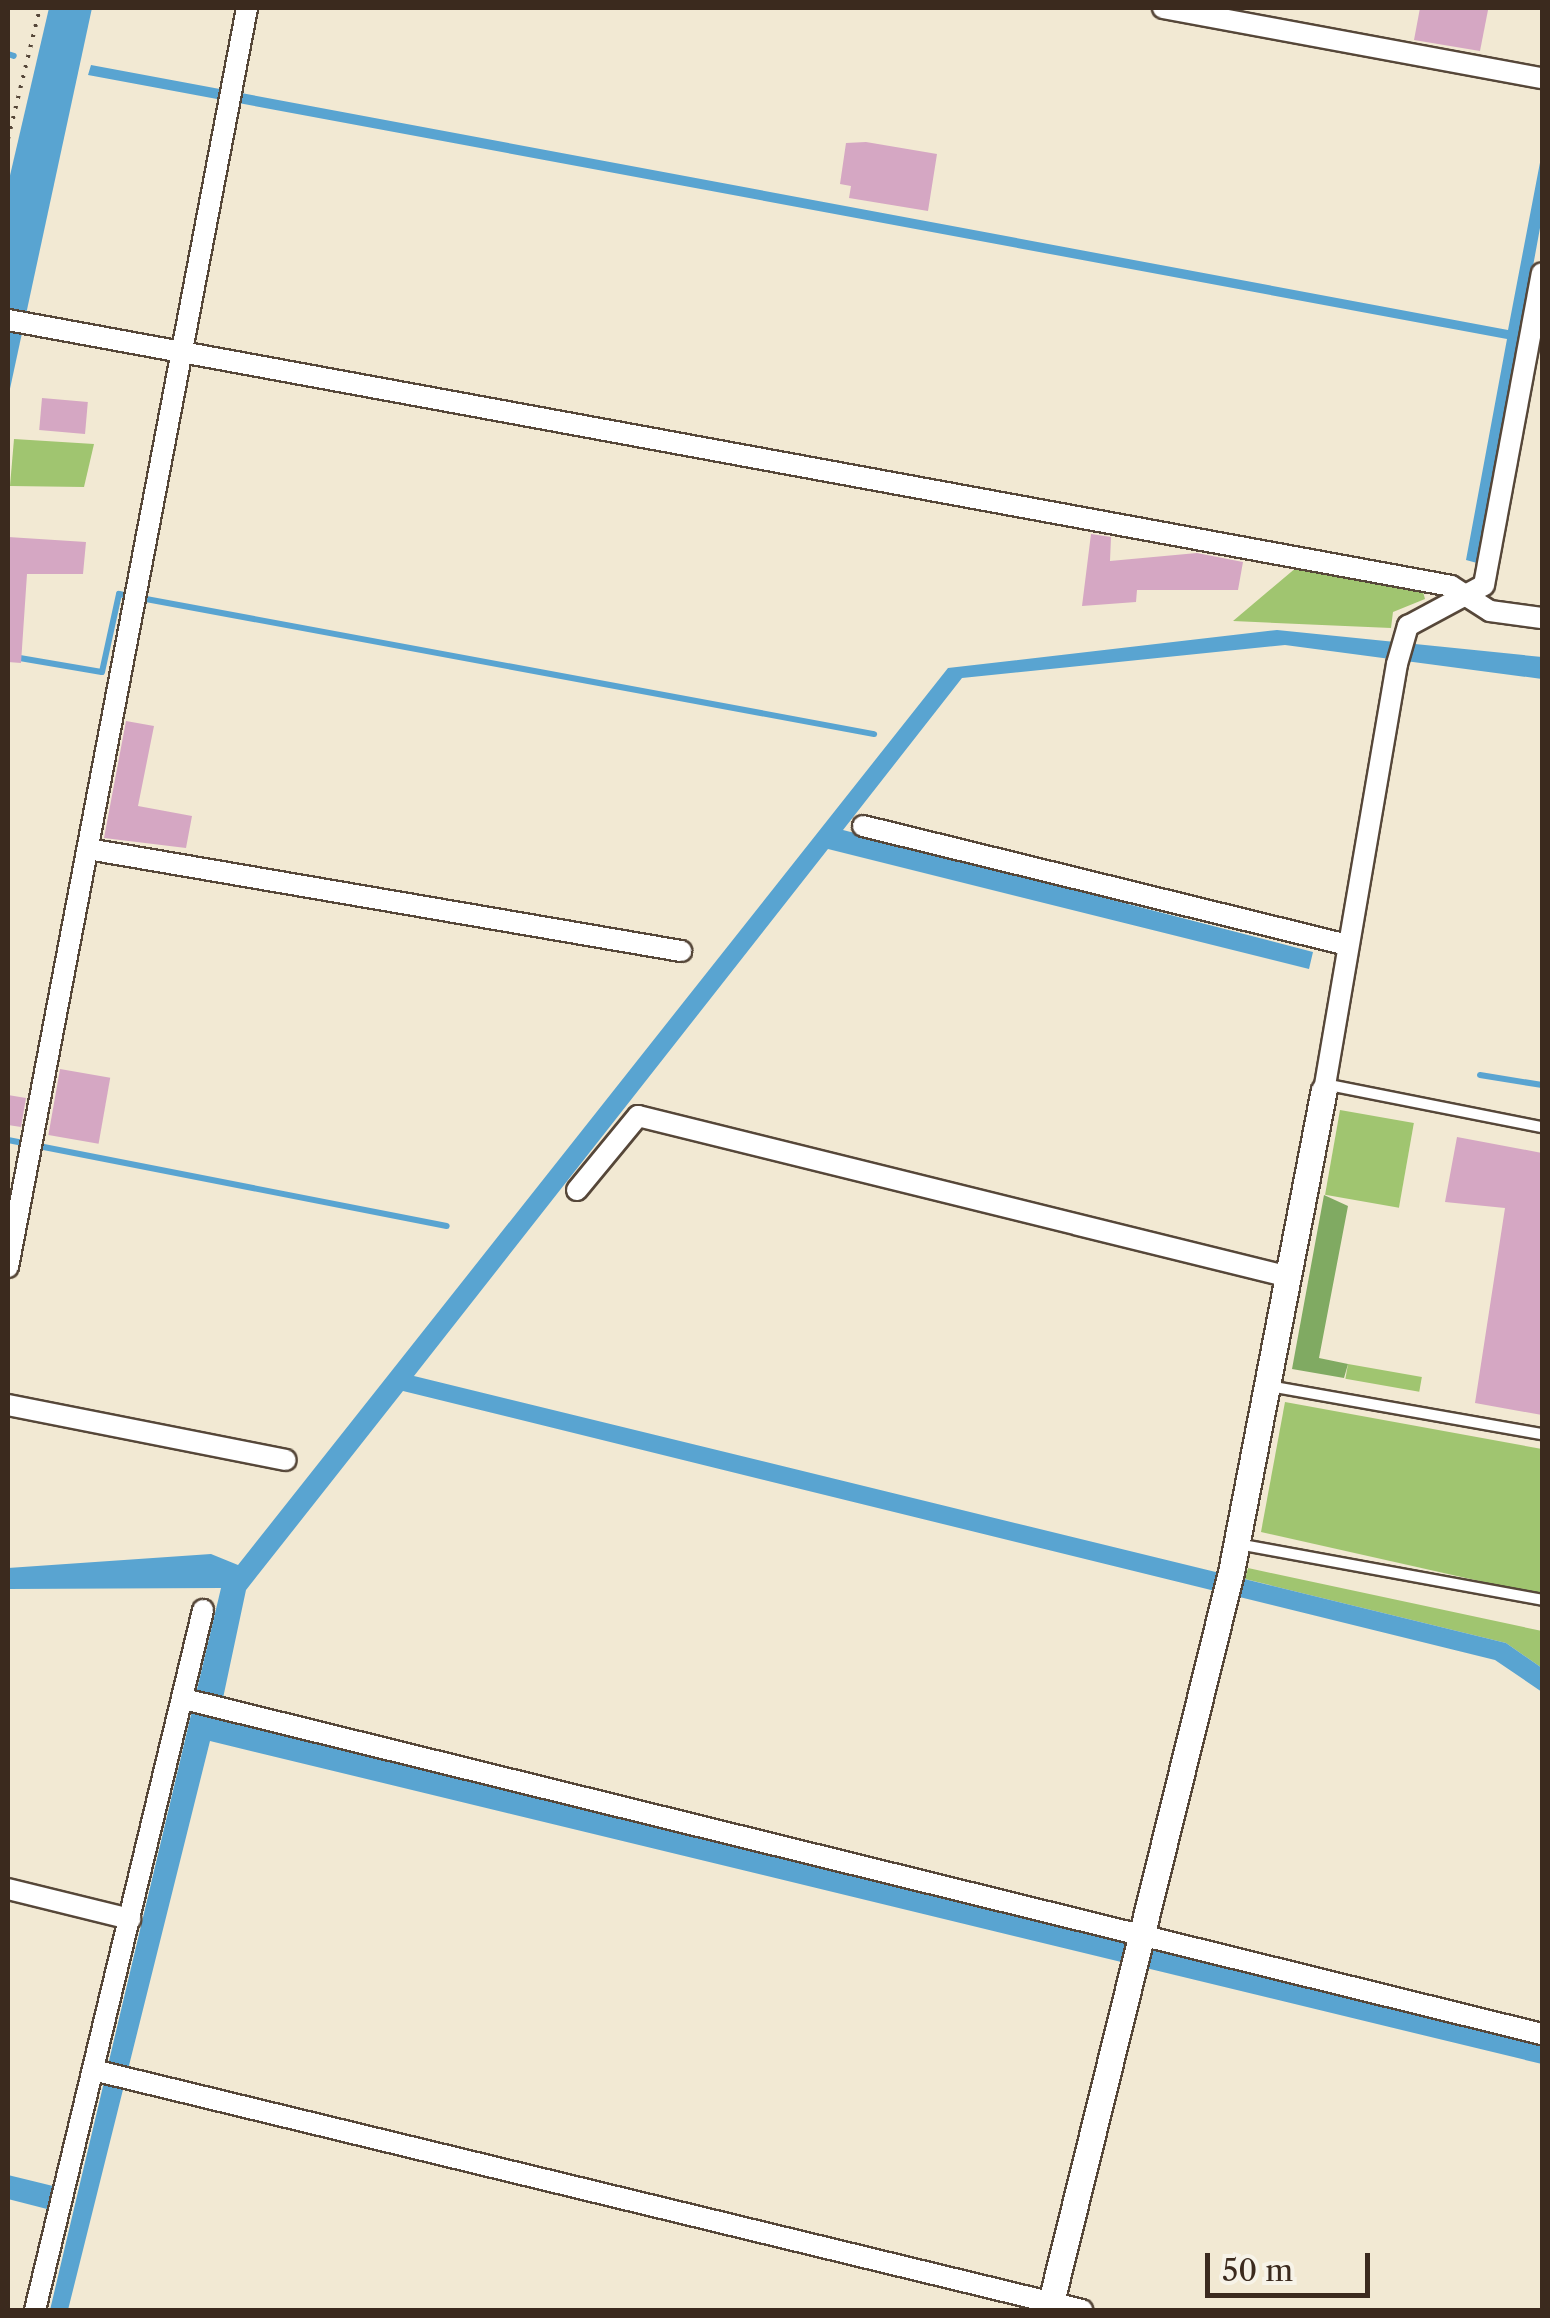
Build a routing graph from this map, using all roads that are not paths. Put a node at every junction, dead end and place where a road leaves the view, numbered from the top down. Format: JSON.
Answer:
{"nodes":[{"id":1,"x":246,"y":8,"type":"edge"},
{"id":2,"x":1163,"y":8,"type":"edge"},
{"id":3,"x":1542,"y":78,"type":"edge"},
{"id":4,"x":1542,"y":273,"type":"edge"},
{"id":5,"x":8,"y":320,"type":"edge"},
{"id":6,"x":184,"y":352,"type":"junction"},
{"id":7,"x":1462,"y":597,"type":"junction"},
{"id":8,"x":1542,"y":618,"type":"edge"},
{"id":9,"x":863,"y":826,"type":"dead end"},
{"id":10,"x":88,"y":849,"type":"junction"},
{"id":11,"x":1344,"y":944,"type":"junction"},
{"id":12,"x":681,"y":951,"type":"dead end"},
{"id":13,"x":1324,"y":1087,"type":"junction"},
{"id":14,"x":1542,"y":1127,"type":"edge"},
{"id":15,"x":24,"y":1151,"type":"edge"},
{"id":16,"x":577,"y":1190,"type":"dead end"},
{"id":17,"x":8,"y":1267,"type":"edge"},
{"id":18,"x":1289,"y":1277,"type":"junction"},
{"id":19,"x":1268,"y":1386,"type":"junction"},
{"id":20,"x":8,"y":1405,"type":"edge"},
{"id":21,"x":1542,"y":1434,"type":"edge"},
{"id":22,"x":286,"y":1460,"type":"dead end"},
{"id":23,"x":1237,"y":1544,"type":"junction"},
{"id":24,"x":1542,"y":1600,"type":"edge"},
{"id":25,"x":203,"y":1610,"type":"dead end"},
{"id":26,"x":184,"y":1699,"type":"junction"},
{"id":27,"x":8,"y":1889,"type":"edge"},
{"id":28,"x":130,"y":1919,"type":"junction"},
{"id":29,"x":1142,"y":1936,"type":"junction"},
{"id":30,"x":1542,"y":2034,"type":"edge"},
{"id":31,"x":93,"y":2070,"type":"junction"},
{"id":32,"x":1050,"y":2307,"type":"edge"},
{"id":33,"x":35,"y":2310,"type":"edge"},
{"id":34,"x":1082,"y":2310,"type":"edge"}],
"edges":[{"from":1,"to":6,"type":"street"},
{"from":2,"to":3,"type":"street"},
{"from":4,"to":7,"type":"street"},
{"from":5,"to":6,"type":"street"},
{"from":6,"to":7,"type":"street"},
{"from":6,"to":10,"type":"street"},
{"from":7,"to":8,"type":"street"},
{"from":7,"to":11,"type":"street"},
{"from":9,"to":11,"type":"street"},
{"from":10,"to":12,"type":"street"},
{"from":10,"to":15,"type":"street"},
{"from":11,"to":13,"type":"street"},
{"from":13,"to":14,"type":"lane"},
{"from":13,"to":18,"type":"street"},
{"from":15,"to":17,"type":"street"},
{"from":16,"to":18,"type":"street"},
{"from":18,"to":19,"type":"street"},
{"from":19,"to":21,"type":"lane"},
{"from":19,"to":23,"type":"street"},
{"from":20,"to":22,"type":"street"},
{"from":23,"to":24,"type":"lane"},
{"from":23,"to":29,"type":"street"},
{"from":25,"to":26,"type":"street"},
{"from":26,"to":28,"type":"street"},
{"from":26,"to":29,"type":"street"},
{"from":27,"to":28,"type":"street"},
{"from":28,"to":31,"type":"street"},
{"from":29,"to":30,"type":"street"},
{"from":29,"to":32,"type":"street"},
{"from":31,"to":32,"type":"street"},
{"from":31,"to":33,"type":"street"},
{"from":32,"to":34,"type":"street"}]}
